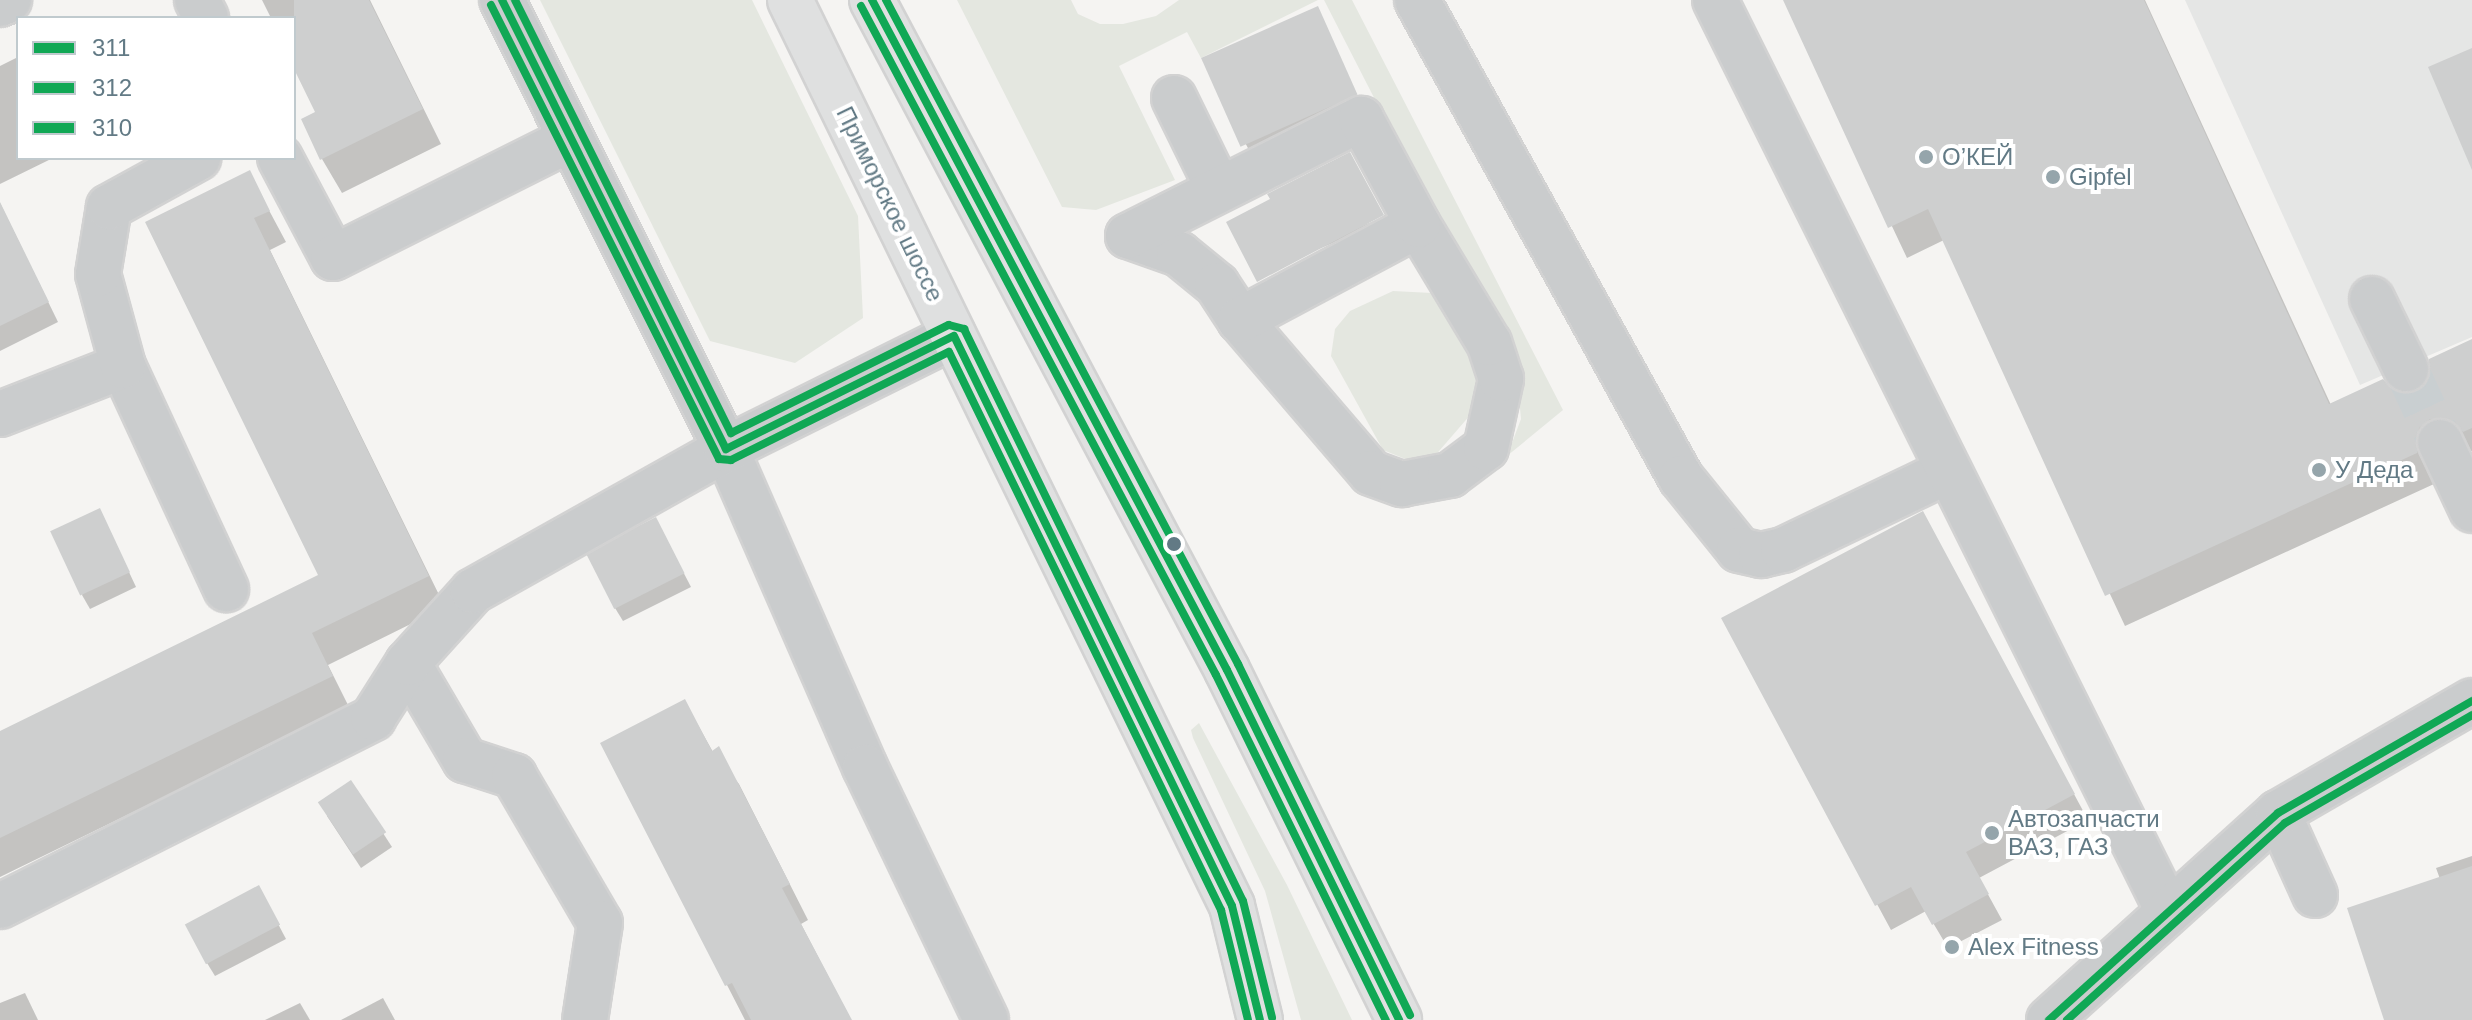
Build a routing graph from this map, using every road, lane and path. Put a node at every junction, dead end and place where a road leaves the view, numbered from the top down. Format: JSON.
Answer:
{"nodes":[{"id":1,"x":9,"y":0,"type":"edge"},
{"id":2,"x":502,"y":0,"type":"edge"},
{"id":3,"x":790,"y":0,"type":"edge"},
{"id":4,"x":872,"y":0,"type":"edge"},
{"id":5,"x":1417,"y":0,"type":"edge"},
{"id":6,"x":1715,"y":0,"type":"edge"},
{"id":7,"x":0,"y":4,"type":"edge"},
{"id":8,"x":1174,"y":98,"type":"dead end"},
{"id":9,"x":571,"y":139,"type":"junction"},
{"id":10,"x":194,"y":160,"type":"edge"},
{"id":11,"x":281,"y":160,"type":"edge"},
{"id":12,"x":1219,"y":190,"type":"junction"},
{"id":13,"x":1418,"y":225,"type":"junction"},
{"id":14,"x":2372,"y":299,"type":"dead end"},
{"id":15,"x":1240,"y":320,"type":"junction"},
{"id":16,"x":954,"y":336,"type":"junction"},
{"id":17,"x":123,"y":366,"type":"junction"},
{"id":18,"x":2406,"y":369,"type":"tunnel mouth"},
{"id":19,"x":0,"y":414,"type":"edge"},
{"id":20,"x":2440,"y":442,"type":"tunnel mouth"},
{"id":21,"x":726,"y":449,"type":"junction"},
{"id":22,"x":1948,"y":471,"type":"junction"},
{"id":23,"x":2471,"y":507,"type":"edge"},
{"id":24,"x":226,"y":589,"type":"dead end"},
{"id":25,"x":408,"y":663,"type":"junction"},
{"id":26,"x":2472,"y":701,"type":"edge"},
{"id":27,"x":2278,"y":813,"type":"junction"},
{"id":28,"x":2315,"y":895,"type":"dead end"},
{"id":29,"x":0,"y":906,"type":"edge"},
{"id":30,"x":2168,"y":911,"type":"junction"},
{"id":31,"x":585,"y":1020,"type":"edge"},
{"id":32,"x":986,"y":1020,"type":"edge"},
{"id":33,"x":1260,"y":1020,"type":"edge"},
{"id":34,"x":1399,"y":1020,"type":"edge"},
{"id":35,"x":2049,"y":1020,"type":"edge"}],
"edges":[{"from":1,"to":7,"type":"street"},
{"from":2,"to":9,"type":"street"},
{"from":3,"to":16,"type":"highway","name":"Приморское шоссе"},
{"from":4,"to":34,"type":"highway"},
{"from":5,"to":22,"type":"street"},
{"from":6,"to":22,"type":"street"},
{"from":8,"to":12,"type":"street"},
{"from":9,"to":11,"type":"street"},
{"from":9,"to":21,"type":"street"},
{"from":10,"to":17,"type":"street"},
{"from":12,"to":13,"type":"street"},
{"from":12,"to":15,"type":"street"},
{"from":13,"to":15,"type":"street"},
{"from":13,"to":15,"type":"street"},
{"from":14,"to":18,"type":"street"},
{"from":16,"to":21,"type":"street"},
{"from":16,"to":33,"type":"highway","name":"Приморское шоссе"},
{"from":17,"to":19,"type":"street"},
{"from":17,"to":24,"type":"street"},
{"from":20,"to":23,"type":"street"},
{"from":21,"to":25,"type":"street"},
{"from":21,"to":32,"type":"street"},
{"from":22,"to":30,"type":"street"},
{"from":25,"to":29,"type":"street"},
{"from":25,"to":31,"type":"street"},
{"from":26,"to":27,"type":"street"},
{"from":27,"to":28,"type":"street"},
{"from":27,"to":30,"type":"street"},
{"from":30,"to":35,"type":"street"}]}
